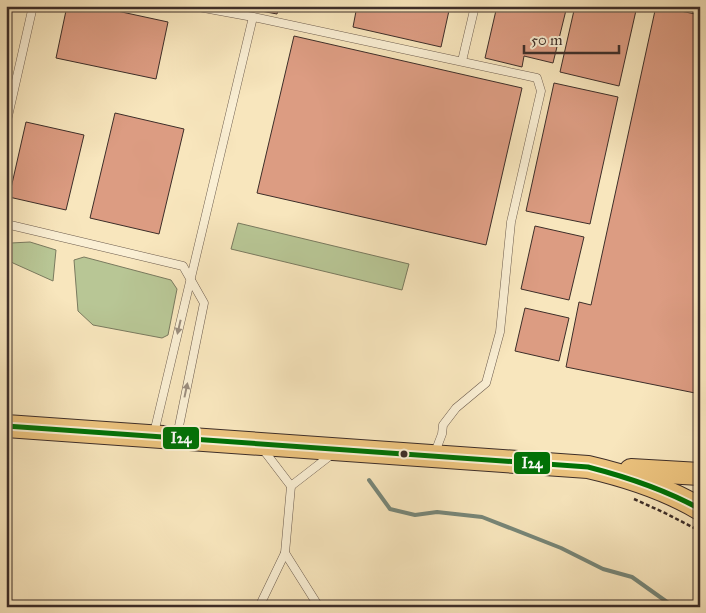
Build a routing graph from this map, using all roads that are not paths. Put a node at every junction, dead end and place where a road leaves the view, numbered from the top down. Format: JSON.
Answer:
{"nodes":[{"id":1,"x":33,"y":6,"type":"edge"},
{"id":2,"x":193,"y":6,"type":"edge"},
{"id":3,"x":475,"y":6,"type":"edge"},
{"id":4,"x":253,"y":17,"type":"junction"},
{"id":5,"x":462,"y":61,"type":"junction"},
{"id":6,"x":6,"y":125,"type":"edge"},
{"id":7,"x":6,"y":224,"type":"edge"},
{"id":8,"x":191,"y":280,"type":"junction"},
{"id":9,"x":6,"y":426,"type":"edge"},
{"id":10,"x":154,"y":437,"type":"junction"},
{"id":11,"x":177,"y":438,"type":"junction"},
{"id":12,"x":259,"y":444,"type":"junction"},
{"id":13,"x":337,"y":450,"type":"junction"},
{"id":14,"x":434,"y":457,"type":"junction"},
{"id":15,"x":588,"y":467,"type":"junction"},
{"id":16,"x":700,"y":474,"type":"edge"},
{"id":17,"x":291,"y":486,"type":"junction"},
{"id":18,"x":700,"y":509,"type":"edge"},
{"id":19,"x":285,"y":553,"type":"junction"},
{"id":20,"x":261,"y":606,"type":"edge"},
{"id":21,"x":319,"y":607,"type":"edge"}],
"edges":[{"from":1,"to":6,"type":"lane"},
{"from":2,"to":4,"type":"lane"},
{"from":3,"to":5,"type":"lane"},
{"from":4,"to":5,"type":"lane"},
{"from":4,"to":8,"type":"lane"},
{"from":5,"to":14,"type":"lane"},
{"from":7,"to":8,"type":"lane"},
{"from":8,"to":10,"type":"lane","one_way":true},
{"from":11,"to":8,"type":"lane","one_way":true},
{"from":9,"to":10,"type":"main road"},
{"from":10,"to":11,"type":"main road"},
{"from":11,"to":12,"type":"main road"},
{"from":12,"to":13,"type":"main road"},
{"from":12,"to":17,"type":"lane"},
{"from":13,"to":14,"type":"main road"},
{"from":13,"to":17,"type":"lane"},
{"from":14,"to":15,"type":"main road"},
{"from":15,"to":16,"type":"main road"},
{"from":15,"to":18,"type":"main road"},
{"from":17,"to":19,"type":"lane"},
{"from":19,"to":20,"type":"lane"},
{"from":19,"to":21,"type":"lane"}]}
